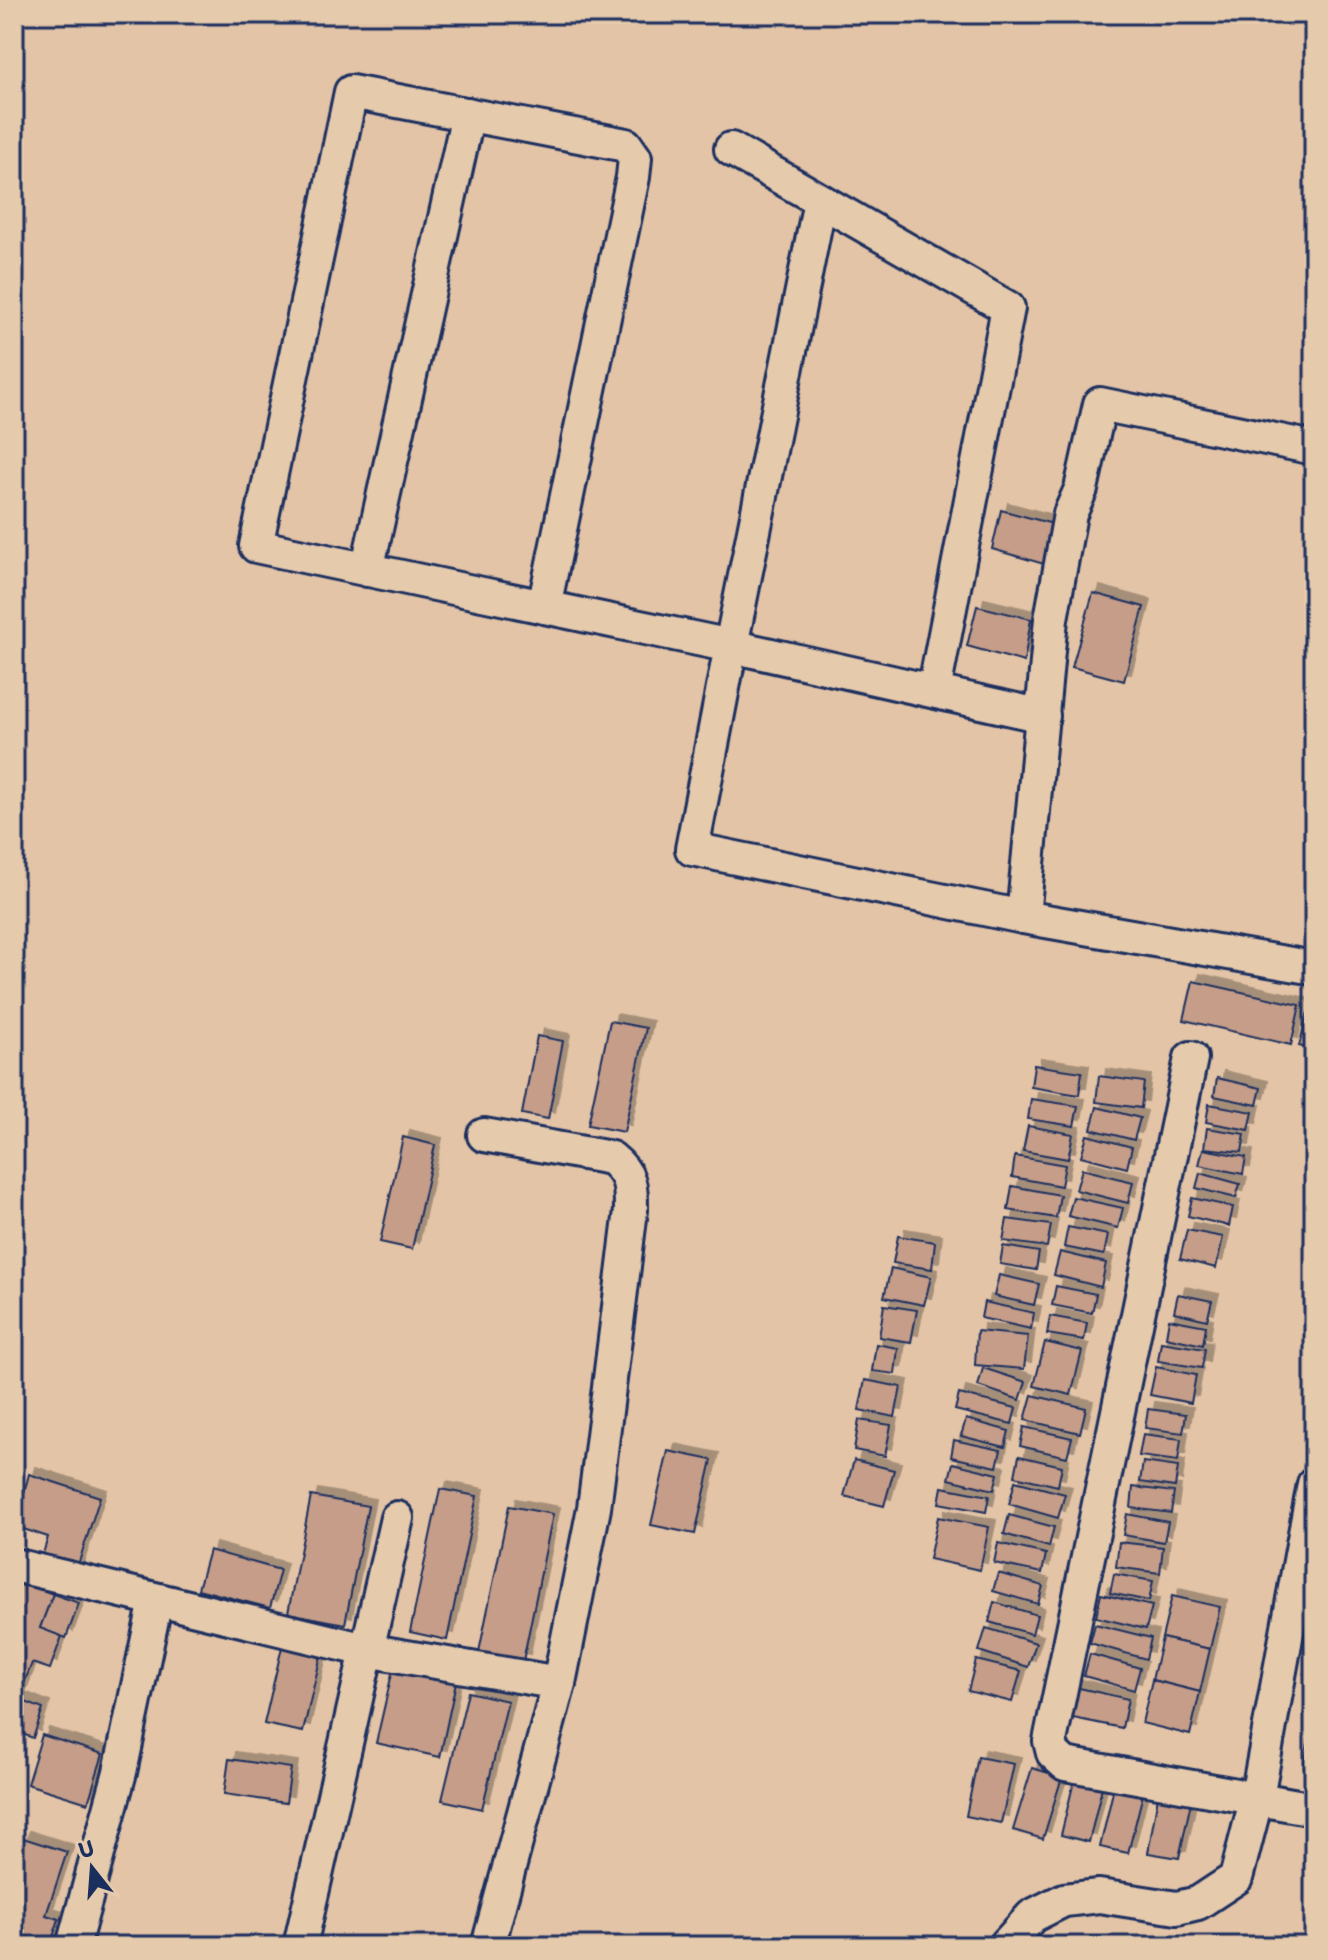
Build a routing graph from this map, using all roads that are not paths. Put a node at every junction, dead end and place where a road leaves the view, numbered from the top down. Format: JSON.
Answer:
{"nodes":[{"id":1,"x":468,"y":114,"type":"junction"},
{"id":2,"x":731,"y":149,"type":"dead end"},
{"id":3,"x":820,"y":201,"type":"junction"},
{"id":4,"x":1314,"y":448,"type":"edge"},
{"id":5,"x":367,"y":570,"type":"junction"},
{"id":6,"x":544,"y":607,"type":"junction"},
{"id":7,"x":731,"y":646,"type":"junction"},
{"id":8,"x":934,"y":691,"type":"junction"},
{"id":9,"x":1043,"y":716,"type":"junction"},
{"id":10,"x":1023,"y":917,"type":"junction"},
{"id":11,"x":1314,"y":968,"type":"edge"},
{"id":12,"x":1191,"y":1058,"type":"dead end"},
{"id":13,"x":484,"y":1135,"type":"dead end"},
{"id":14,"x":1314,"y":1484,"type":"edge"},
{"id":15,"x":397,"y":1518,"type":"dead end"},
{"id":16,"x":14,"y":1565,"type":"edge"},
{"id":17,"x":156,"y":1600,"type":"junction"},
{"id":18,"x":366,"y":1650,"type":"junction"},
{"id":19,"x":559,"y":1683,"type":"junction"},
{"id":20,"x":1314,"y":1809,"type":"edge"},
{"id":21,"x":1254,"y":1811,"type":"junction"},
{"id":22,"x":73,"y":1946,"type":"edge"},
{"id":23,"x":300,"y":1946,"type":"edge"},
{"id":24,"x":488,"y":1946,"type":"edge"},
{"id":25,"x":1005,"y":1946,"type":"edge"}],
"edges":[{"from":1,"to":5,"type":"street"},
{"from":1,"to":5,"type":"street"},
{"from":1,"to":6,"type":"street"},
{"from":2,"to":3,"type":"street"},
{"from":3,"to":7,"type":"street"},
{"from":3,"to":8,"type":"street"},
{"from":4,"to":9,"type":"street"},
{"from":5,"to":6,"type":"street"},
{"from":6,"to":7,"type":"street"},
{"from":7,"to":8,"type":"street"},
{"from":7,"to":10,"type":"street"},
{"from":8,"to":9,"type":"street"},
{"from":9,"to":10,"type":"street"},
{"from":10,"to":11,"type":"street"},
{"from":12,"to":21,"type":"street"},
{"from":13,"to":19,"type":"street"},
{"from":14,"to":21,"type":"street"},
{"from":15,"to":18,"type":"street"},
{"from":16,"to":17,"type":"street"},
{"from":17,"to":18,"type":"street"},
{"from":17,"to":22,"type":"street"},
{"from":18,"to":19,"type":"street"},
{"from":18,"to":23,"type":"street"},
{"from":19,"to":24,"type":"street"},
{"from":20,"to":21,"type":"street"},
{"from":21,"to":25,"type":"street"}]}
